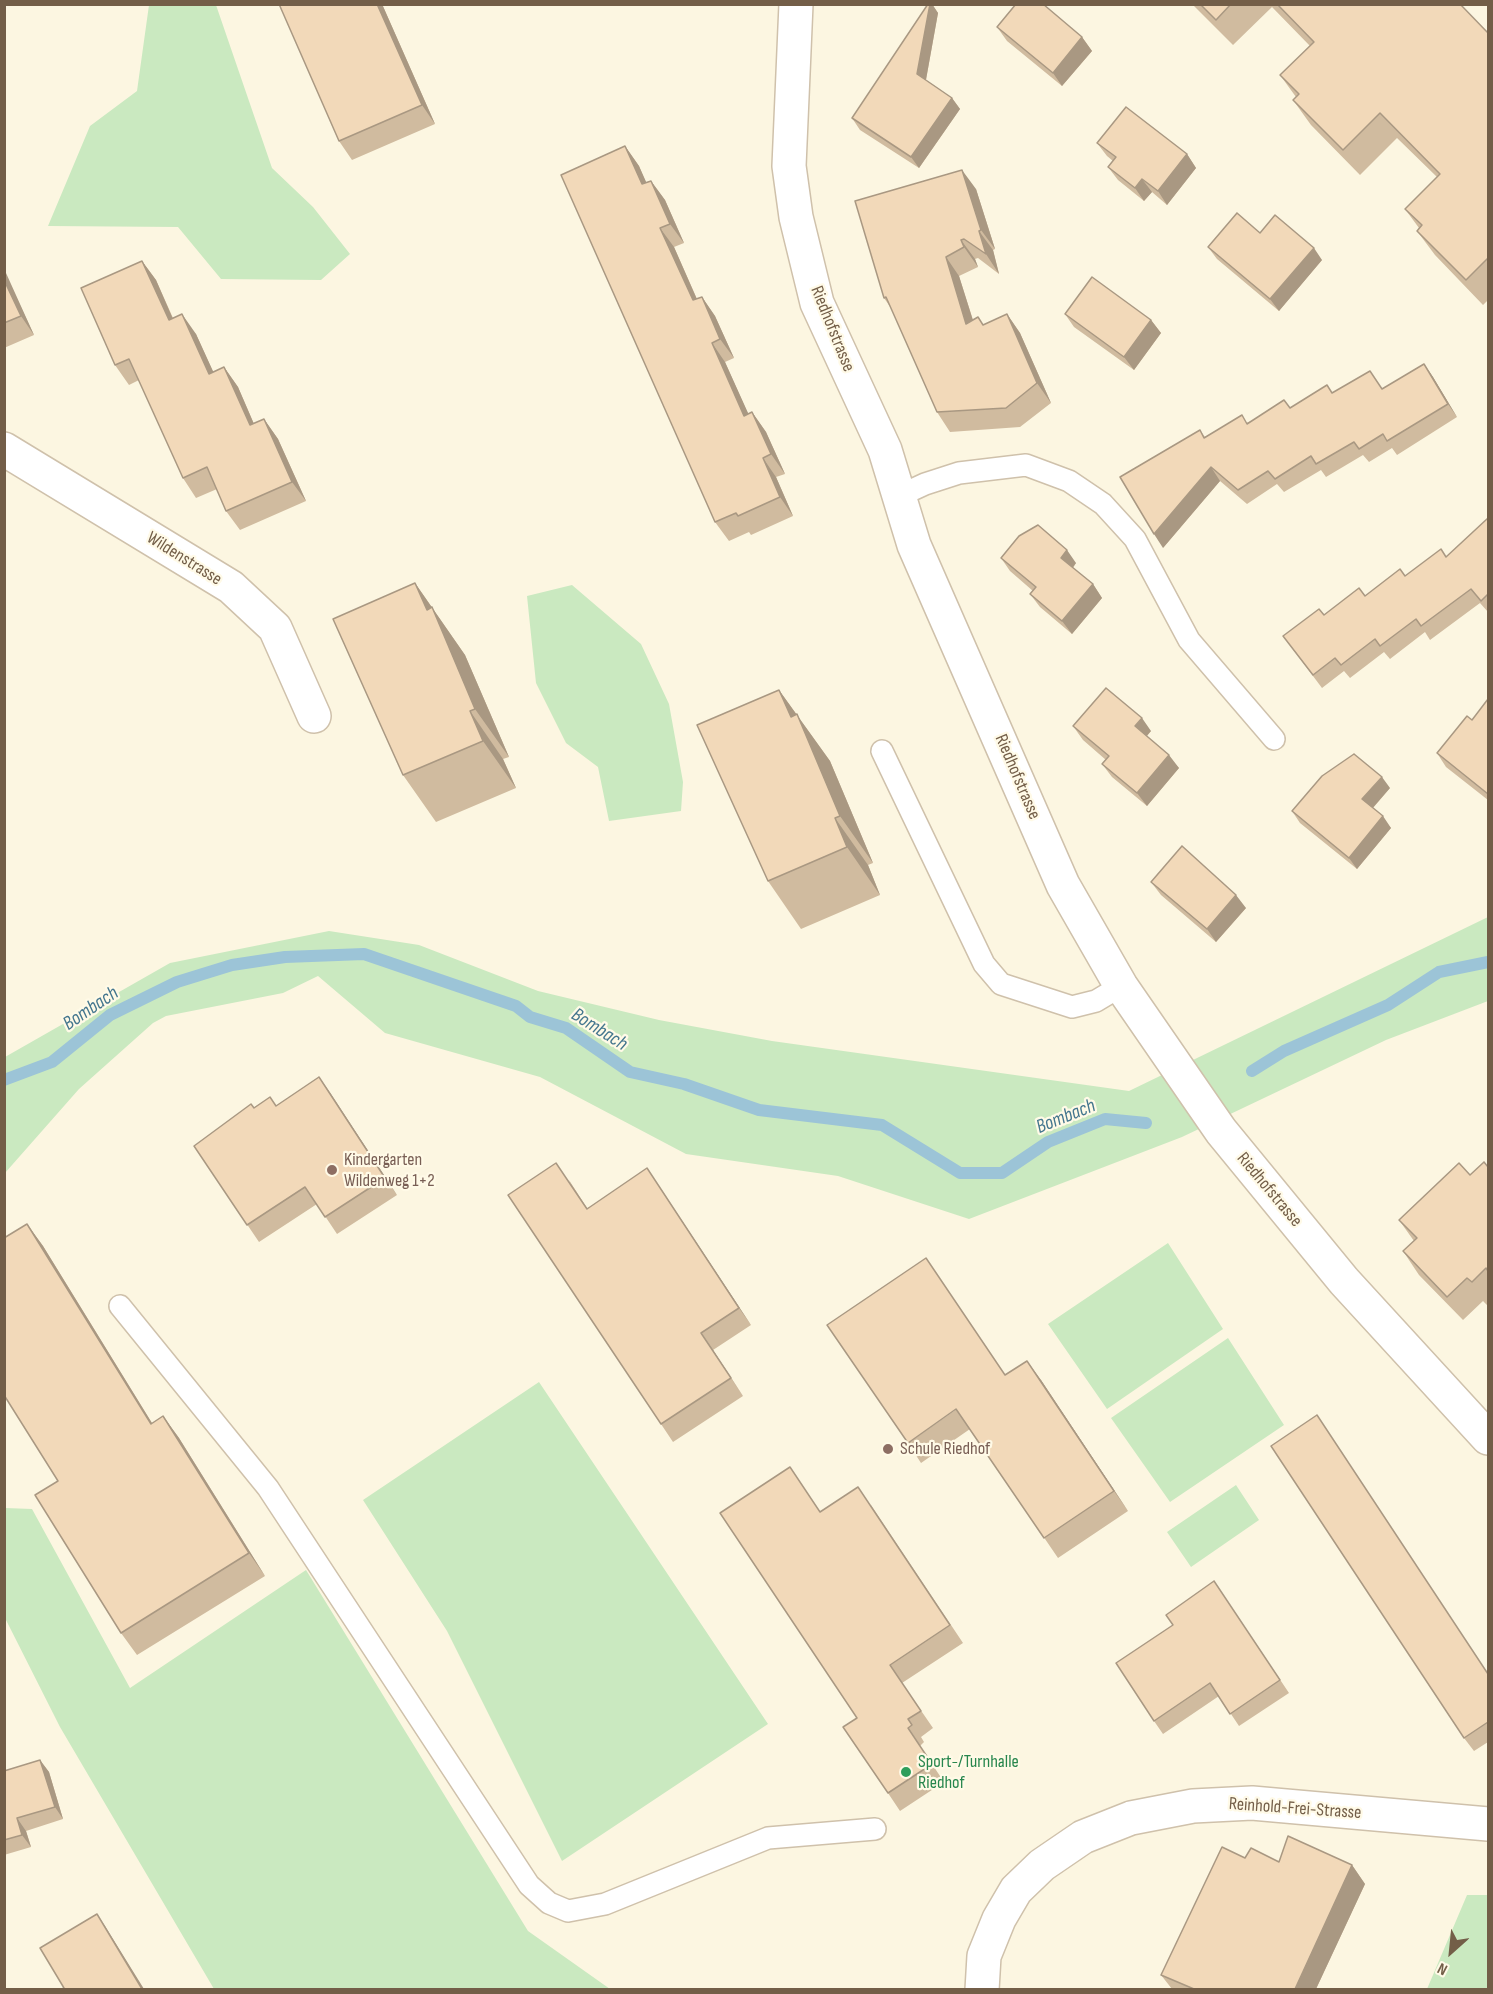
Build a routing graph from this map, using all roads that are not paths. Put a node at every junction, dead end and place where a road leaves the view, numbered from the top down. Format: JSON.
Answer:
{"nodes":[{"id":1,"x":796,"y":4,"type":"edge"},
{"id":2,"x":4,"y":449,"type":"edge"},
{"id":3,"x":899,"y":496,"type":"junction"},
{"id":4,"x":314,"y":716,"type":"dead end"},
{"id":5,"x":1274,"y":739,"type":"dead end"},
{"id":6,"x":882,"y":751,"type":"dead end"},
{"id":7,"x":1120,"y":986,"type":"junction"},
{"id":8,"x":120,"y":1306,"type":"dead end"},
{"id":9,"x":1488,"y":1438,"type":"edge"},
{"id":10,"x":1488,"y":1824,"type":"edge"},
{"id":11,"x":875,"y":1829,"type":"dead end"},
{"id":12,"x":982,"y":1989,"type":"edge"}],
"edges":[{"from":1,"to":3,"type":"street","name":"Riedhofstrasse"},
{"from":2,"to":4,"type":"street","name":"Wildenstrasse"},
{"from":3,"to":5,"type":"lane"},
{"from":3,"to":7,"type":"street","name":"Riedhofstrasse"},
{"from":6,"to":7,"type":"lane"},
{"from":7,"to":9,"type":"street","name":"Riedhofstrasse"},
{"from":8,"to":11,"type":"lane"},
{"from":10,"to":12,"type":"street","name":"Reinhold-Frei-Strasse"}]}
